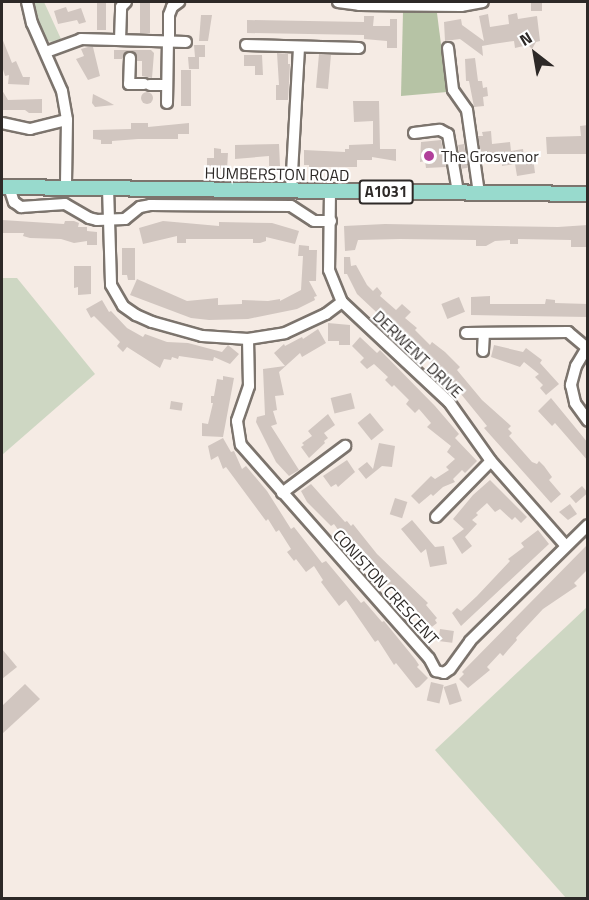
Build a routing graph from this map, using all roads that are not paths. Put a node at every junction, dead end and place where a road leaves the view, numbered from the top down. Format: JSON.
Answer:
{"nodes":[{"id":1,"x":27,"y":2,"type":"edge"},
{"id":2,"x":179,"y":2,"type":"edge"},
{"id":3,"x":338,"y":2,"type":"edge"},
{"id":4,"x":483,"y":2,"type":"edge"},
{"id":5,"x":437,"y":3,"type":"edge"},
{"id":6,"x":123,"y":4,"type":"edge"},
{"id":7,"x":168,"y":42,"type":"junction"},
{"id":8,"x":186,"y":42,"type":"dead end"},
{"id":9,"x":246,"y":45,"type":"dead end"},
{"id":10,"x":128,"y":47,"type":"junction"},
{"id":11,"x":300,"y":47,"type":"junction"},
{"id":12,"x":359,"y":48,"type":"dead end"},
{"id":13,"x":448,"y":48,"type":"dead end"},
{"id":14,"x":46,"y":52,"type":"junction"},
{"id":15,"x":167,"y":85,"type":"junction"},
{"id":16,"x":167,"y":103,"type":"dead end"},
{"id":17,"x":67,"y":120,"type":"junction"},
{"id":18,"x":2,"y":123,"type":"edge"},
{"id":19,"x":414,"y":133,"type":"dead end"},
{"id":20,"x":66,"y":186,"type":"junction"},
{"id":21,"x":5,"y":187,"type":"edge"},
{"id":22,"x":108,"y":188,"type":"junction"},
{"id":23,"x":291,"y":191,"type":"junction"},
{"id":24,"x":330,"y":191,"type":"junction"},
{"id":25,"x":458,"y":192,"type":"junction"},
{"id":26,"x":478,"y":193,"type":"junction"},
{"id":27,"x":588,"y":194,"type":"edge"},
{"id":28,"x":108,"y":220,"type":"junction"},
{"id":29,"x":331,"y":221,"type":"junction"},
{"id":30,"x":342,"y":302,"type":"junction"},
{"id":31,"x":466,"y":333,"type":"dead end"},
{"id":32,"x":484,"y":333,"type":"junction"},
{"id":33,"x":248,"y":339,"type":"junction"},
{"id":34,"x":587,"y":346,"type":"edge"},
{"id":35,"x":483,"y":351,"type":"dead end"},
{"id":36,"x":588,"y":421,"type":"edge"},
{"id":37,"x":345,"y":446,"type":"dead end"},
{"id":38,"x":491,"y":460,"type":"junction"},
{"id":39,"x":282,"y":493,"type":"junction"},
{"id":40,"x":436,"y":517,"type":"dead end"},
{"id":41,"x":588,"y":525,"type":"edge"},
{"id":42,"x":565,"y":545,"type":"junction"}],
"edges":[{"from":1,"to":14,"type":"street"},
{"from":2,"to":7,"type":"street"},
{"from":3,"to":5,"type":"street"},
{"from":4,"to":5,"type":"street"},
{"from":6,"to":10,"type":"street"},
{"from":7,"to":8,"type":"street"},
{"from":7,"to":10,"type":"street"},
{"from":7,"to":15,"type":"street"},
{"from":9,"to":11,"type":"street"},
{"from":10,"to":14,"type":"street"},
{"from":10,"to":15,"type":"street"},
{"from":11,"to":12,"type":"street"},
{"from":11,"to":23,"type":"street"},
{"from":13,"to":26,"type":"street"},
{"from":14,"to":17,"type":"street"},
{"from":15,"to":16,"type":"street"},
{"from":17,"to":18,"type":"street"},
{"from":17,"to":20,"type":"street"},
{"from":19,"to":25,"type":"street"},
{"from":20,"to":21,"type":"main road","name":"HUMBERSTON ROAD","number":"A1031"},
{"from":20,"to":22,"type":"main road","name":"HUMBERSTON ROAD","number":"A1031"},
{"from":21,"to":28,"type":"street"},
{"from":22,"to":23,"type":"main road","name":"HUMBERSTON ROAD","number":"A1031"},
{"from":22,"to":28,"type":"street"},
{"from":23,"to":24,"type":"main road","name":"HUMBERSTON ROAD","number":"A1031"},
{"from":24,"to":25,"type":"main road","name":"HUMBERSTON ROAD","number":"A1031"},
{"from":24,"to":29,"type":"street","name":"DERWENT DRIVE"},
{"from":25,"to":26,"type":"main road","name":"HUMBERSTON ROAD","number":"A1031"},
{"from":26,"to":27,"type":"main road","name":"HUMBERSTON ROAD","number":"A1031"},
{"from":28,"to":29,"type":"street"},
{"from":28,"to":33,"type":"street"},
{"from":29,"to":30,"type":"street","name":"DERWENT DRIVE"},
{"from":30,"to":33,"type":"street"},
{"from":30,"to":38,"type":"street","name":"DERWENT DRIVE"},
{"from":31,"to":32,"type":"street"},
{"from":32,"to":34,"type":"street"},
{"from":32,"to":35,"type":"street"},
{"from":33,"to":39,"type":"street","name":"CONISTON CRESCENT"},
{"from":34,"to":36,"type":"street"},
{"from":37,"to":39,"type":"street"},
{"from":38,"to":40,"type":"street"},
{"from":38,"to":42,"type":"street","name":"DERWENT DRIVE"},
{"from":39,"to":42,"type":"street","name":"CONISTON CRESCENT"},
{"from":41,"to":42,"type":"street","name":"CONISTON CRESCENT"}]}
